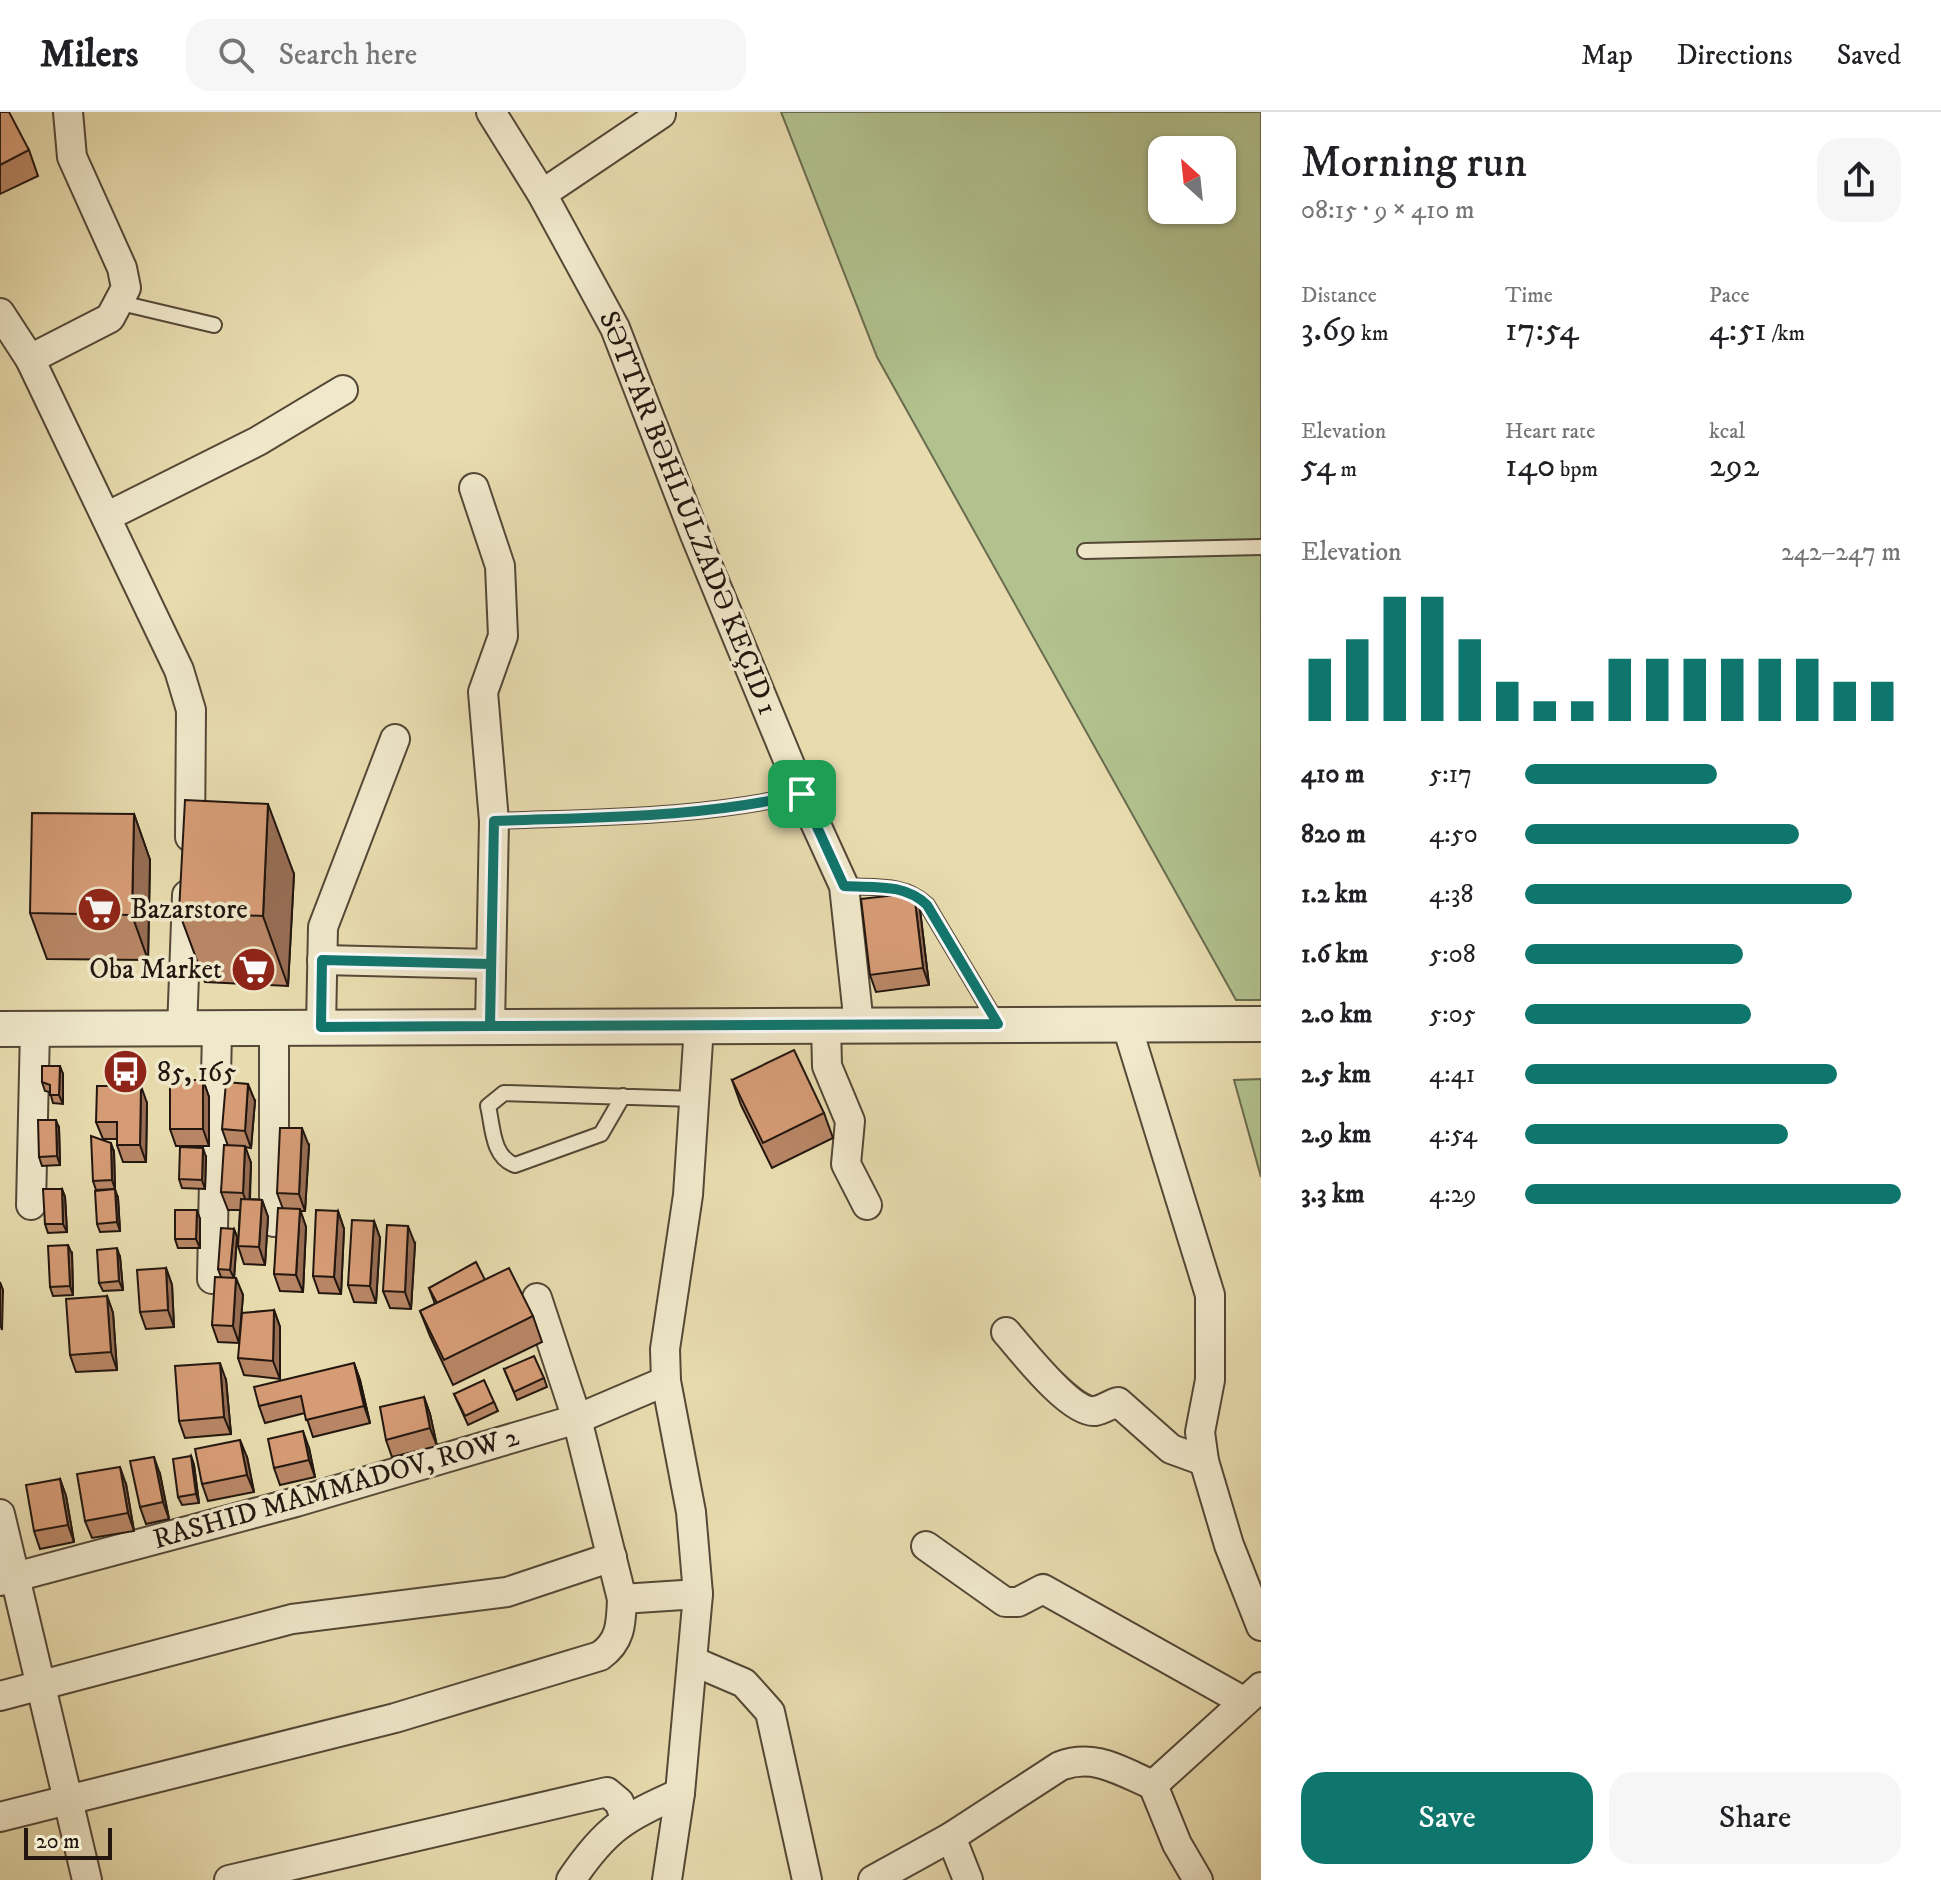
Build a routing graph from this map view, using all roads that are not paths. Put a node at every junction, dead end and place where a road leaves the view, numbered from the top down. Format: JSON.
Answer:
{"nodes":[{"id":1,"x":68,"y":112,"type":"edge"},
{"id":2,"x":491,"y":112,"type":"edge"},
{"id":3,"x":661,"y":114,"type":"dead end"},
{"id":4,"x":542,"y":194,"type":"junction"},
{"id":5,"x":121,"y":303,"type":"junction"},
{"id":6,"x":0,"y":313,"type":"edge"},
{"id":7,"x":214,"y":325,"type":"dead end"},
{"id":8,"x":30,"y":359,"type":"junction"},
{"id":9,"x":343,"y":390,"type":"dead end"},
{"id":10,"x":474,"y":488,"type":"dead end"},
{"id":11,"x":106,"y":517,"type":"junction"},
{"id":12,"x":1261,"y":547,"type":"edge"},
{"id":13,"x":1085,"y":551,"type":"dead end"},
{"id":14,"x":395,"y":739,"type":"dead end"},
{"id":15,"x":802,"y":794,"type":"junction"},
{"id":16,"x":494,"y":821,"type":"junction"},
{"id":17,"x":844,"y":886,"type":"junction"},
{"id":18,"x":322,"y":960,"type":"junction"},
{"id":19,"x":491,"y":964,"type":"junction"},
{"id":20,"x":1126,"y":1023,"type":"junction"},
{"id":21,"x":998,"y":1024,"type":"junction"},
{"id":22,"x":1261,"y":1024,"type":"edge"},
{"id":23,"x":843,"y":1025,"type":"junction"},
{"id":24,"x":490,"y":1026,"type":"junction"},
{"id":25,"x":699,"y":1026,"type":"junction"},
{"id":26,"x":274,"y":1027,"type":"junction"},
{"id":27,"x":321,"y":1027,"type":"junction"},
{"id":28,"x":0,"y":1029,"type":"edge"},
{"id":29,"x":35,"y":1029,"type":"junction"},
{"id":30,"x":217,"y":1029,"type":"junction"},
{"id":31,"x":182,"y":1030,"type":"junction"},
{"id":32,"x":623,"y":1096,"type":"junction"},
{"id":33,"x":696,"y":1099,"type":"junction"},
{"id":34,"x":31,"y":1205,"type":"dead end"},
{"id":35,"x":867,"y":1205,"type":"dead end"},
{"id":36,"x":274,"y":1222,"type":"edge"},
{"id":37,"x":212,"y":1279,"type":"edge"},
{"id":38,"x":537,"y":1298,"type":"dead end"},
{"id":39,"x":1006,"y":1332,"type":"dead end"},
{"id":40,"x":666,"y":1381,"type":"junction"},
{"id":41,"x":577,"y":1419,"type":"junction"},
{"id":42,"x":1204,"y":1461,"type":"junction"},
{"id":43,"x":0,"y":1514,"type":"edge"},
{"id":44,"x":926,"y":1546,"type":"dead end"},
{"id":45,"x":612,"y":1557,"type":"junction"},
{"id":46,"x":7,"y":1579,"type":"edge"},
{"id":47,"x":698,"y":1594,"type":"junction"},
{"id":48,"x":622,"y":1599,"type":"junction"},
{"id":49,"x":1261,"y":1626,"type":"edge"},
{"id":50,"x":695,"y":1662,"type":"junction"},
{"id":51,"x":38,"y":1685,"type":"junction"},
{"id":52,"x":1252,"y":1694,"type":"edge"},
{"id":53,"x":0,"y":1696,"type":"edge"},
{"id":54,"x":1153,"y":1785,"type":"junction"},
{"id":55,"x":680,"y":1793,"type":"junction"},
{"id":56,"x":67,"y":1802,"type":"junction"},
{"id":57,"x":0,"y":1817,"type":"edge"},
{"id":58,"x":625,"y":1817,"type":"junction"},
{"id":59,"x":951,"y":1837,"type":"junction"},
{"id":60,"x":87,"y":1880,"type":"edge"},
{"id":61,"x":229,"y":1880,"type":"edge"},
{"id":62,"x":571,"y":1880,"type":"edge"},
{"id":63,"x":667,"y":1880,"type":"edge"},
{"id":64,"x":807,"y":1880,"type":"edge"},
{"id":65,"x":873,"y":1880,"type":"edge"},
{"id":66,"x":968,"y":1880,"type":"edge"},
{"id":67,"x":1198,"y":1880,"type":"edge"}],
"edges":[{"from":1,"to":5,"type":"street"},
{"from":2,"to":4,"type":"street","name":"SƏTTAR BƏHLULZADƏ KEÇID 1"},
{"from":3,"to":4,"type":"street"},
{"from":4,"to":15,"type":"street","name":"SƏTTAR BƏHLULZADƏ KEÇID 1"},
{"from":5,"to":7,"type":"lane"},
{"from":5,"to":8,"type":"street"},
{"from":6,"to":8,"type":"street"},
{"from":8,"to":11,"type":"street"},
{"from":9,"to":11,"type":"street"},
{"from":10,"to":16,"type":"street"},
{"from":11,"to":31,"type":"street"},
{"from":12,"to":13,"type":"lane"},
{"from":14,"to":18,"type":"street"},
{"from":15,"to":16,"type":"lane"},
{"from":15,"to":17,"type":"street","name":"SƏTTAR BƏHLULZADƏ KEÇID 1"},
{"from":16,"to":19,"type":"street"},
{"from":17,"to":21,"type":"lane"},
{"from":17,"to":23,"type":"street","name":"SƏTTAR BƏHLULZADƏ KEÇID 1"},
{"from":18,"to":19,"type":"street"},
{"from":18,"to":27,"type":"street"},
{"from":19,"to":24,"type":"street"},
{"from":20,"to":21,"type":"street"},
{"from":20,"to":22,"type":"street"},
{"from":20,"to":42,"type":"street"},
{"from":21,"to":23,"type":"street"},
{"from":23,"to":25,"type":"street"},
{"from":23,"to":35,"type":"street","name":"SƏTTAR BƏHLULZADƏ KEÇID 1"},
{"from":24,"to":25,"type":"street"},
{"from":24,"to":27,"type":"street"},
{"from":25,"to":33,"type":"street"},
{"from":26,"to":27,"type":"street"},
{"from":26,"to":30,"type":"street"},
{"from":26,"to":36,"type":"street"},
{"from":28,"to":29,"type":"street"},
{"from":29,"to":31,"type":"street"},
{"from":29,"to":34,"type":"street"},
{"from":30,"to":31,"type":"street"},
{"from":30,"to":37,"type":"street"},
{"from":32,"to":32,"type":"lane"},
{"from":32,"to":33,"type":"lane"},
{"from":33,"to":40,"type":"street"},
{"from":38,"to":41,"type":"street"},
{"from":39,"to":42,"type":"street"},
{"from":40,"to":41,"type":"street","name":"RASHID MAMMADOV, ROW 2"},
{"from":40,"to":47,"type":"street"},
{"from":41,"to":45,"type":"street"},
{"from":41,"to":46,"type":"street","name":"RASHID MAMMADOV, ROW 2"},
{"from":42,"to":49,"type":"street"},
{"from":43,"to":46,"type":"street"},
{"from":44,"to":52,"type":"street"},
{"from":45,"to":48,"type":"street"},
{"from":45,"to":51,"type":"street"},
{"from":46,"to":51,"type":"street"},
{"from":47,"to":48,"type":"street"},
{"from":47,"to":50,"type":"street"},
{"from":48,"to":56,"type":"street"},
{"from":50,"to":55,"type":"street"},
{"from":50,"to":64,"type":"street"},
{"from":51,"to":53,"type":"street"},
{"from":51,"to":56,"type":"street"},
{"from":52,"to":54,"type":"street"},
{"from":54,"to":59,"type":"street"},
{"from":54,"to":67,"type":"street"},
{"from":55,"to":58,"type":"street"},
{"from":55,"to":63,"type":"street"},
{"from":56,"to":57,"type":"street"},
{"from":56,"to":60,"type":"street"},
{"from":58,"to":61,"type":"street"},
{"from":58,"to":62,"type":"street"},
{"from":59,"to":65,"type":"street"},
{"from":59,"to":66,"type":"street"}]}
